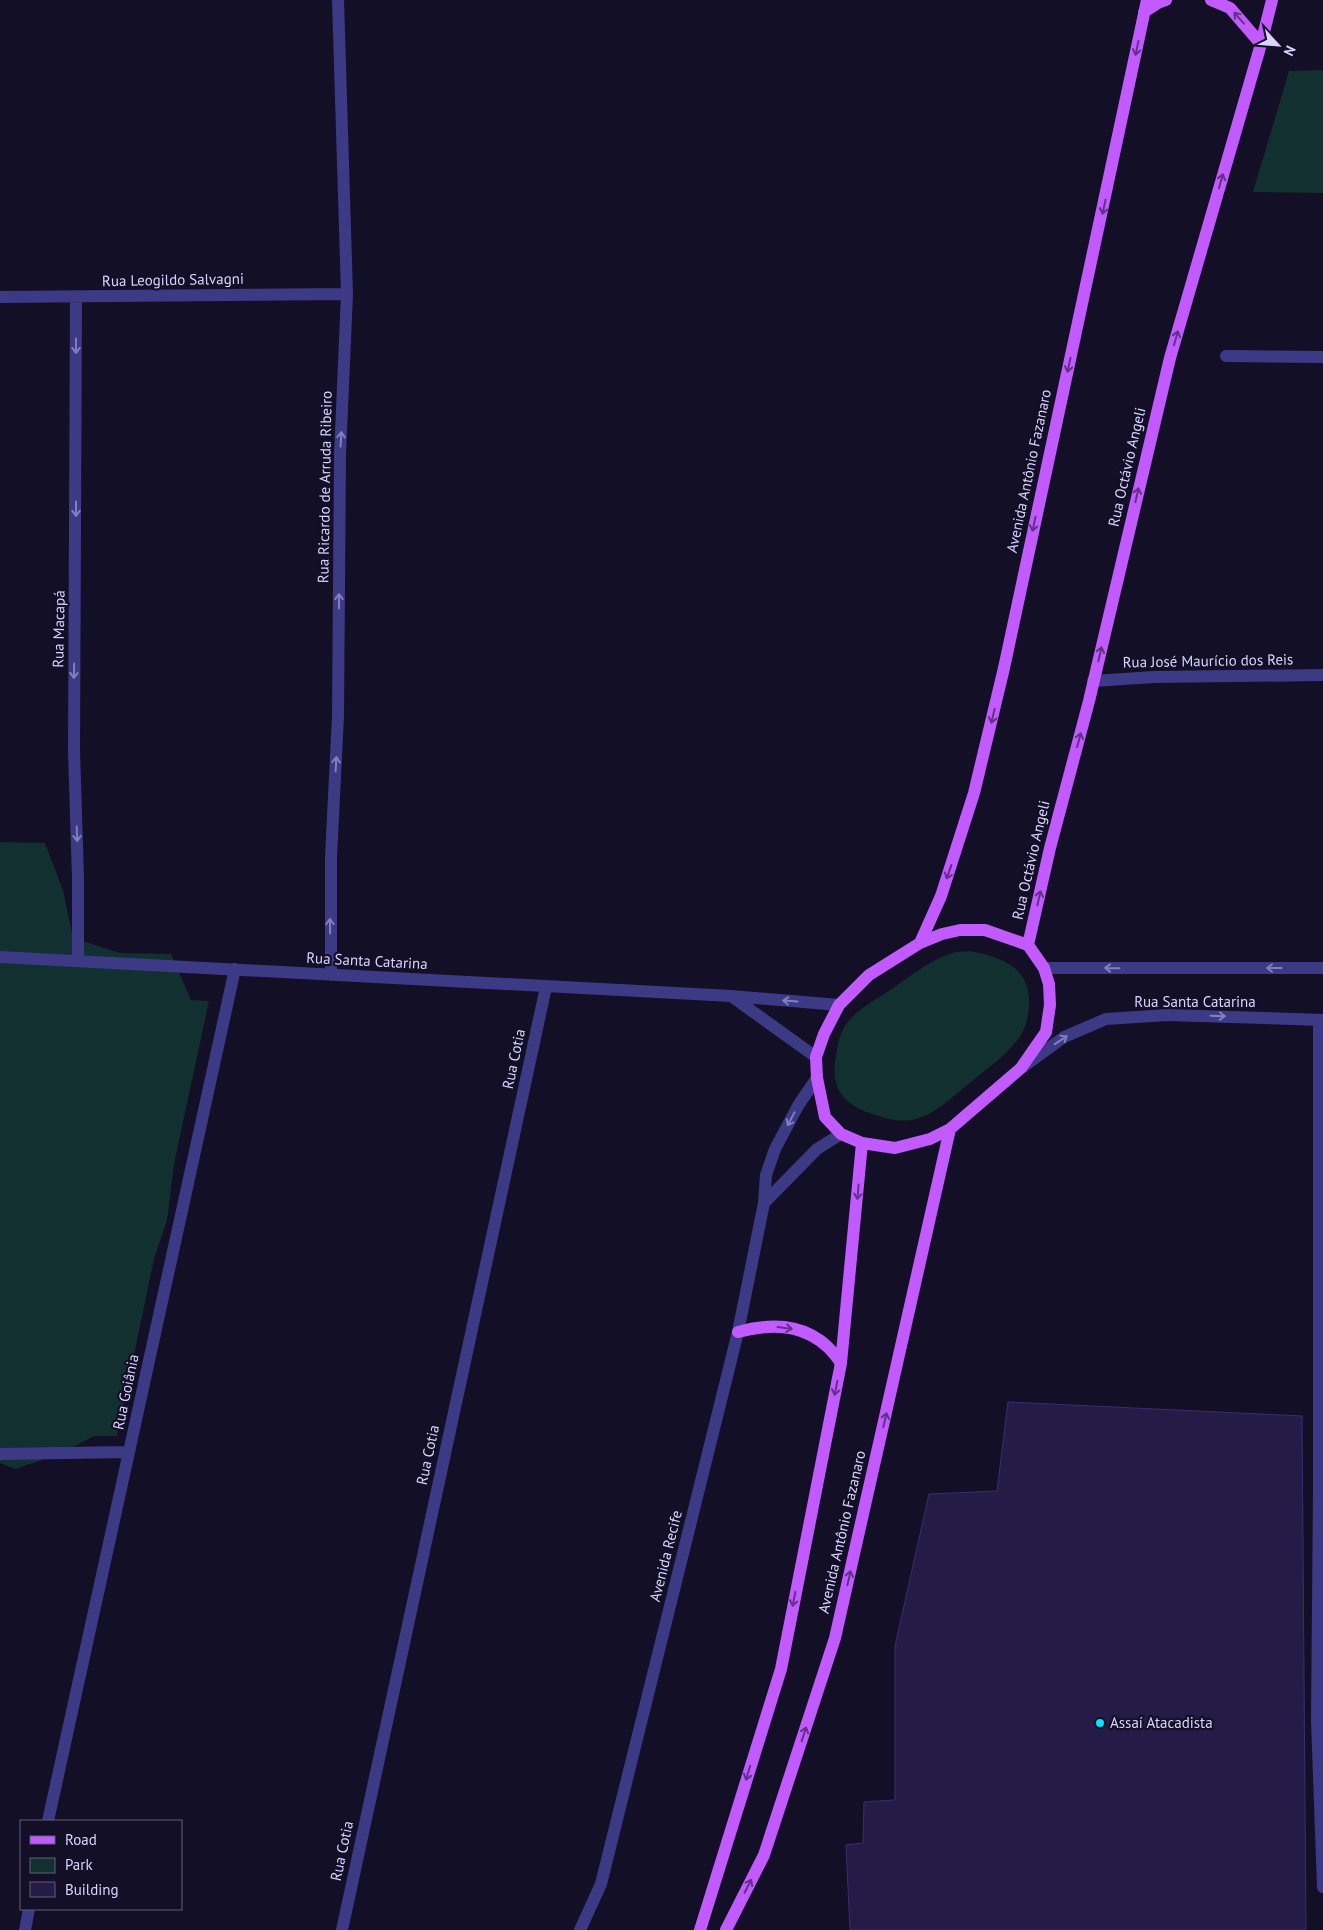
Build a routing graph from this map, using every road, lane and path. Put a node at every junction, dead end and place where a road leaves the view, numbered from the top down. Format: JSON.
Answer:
{"nodes":[{"id":1,"x":338,"y":0,"type":"edge"},
{"id":2,"x":1166,"y":0,"type":"edge"},
{"id":3,"x":1211,"y":0,"type":"edge"},
{"id":4,"x":1272,"y":0,"type":"edge"},
{"id":5,"x":1146,"y":6,"type":"edge"},
{"id":6,"x":1261,"y":44,"type":"junction"},
{"id":7,"x":347,"y":294,"type":"junction"},
{"id":8,"x":0,"y":297,"type":"edge"},
{"id":9,"x":76,"y":297,"type":"junction"},
{"id":10,"x":1226,"y":356,"type":"dead end"},
{"id":11,"x":1323,"y":358,"type":"edge"},
{"id":12,"x":1323,"y":675,"type":"edge"},
{"id":13,"x":1093,"y":681,"type":"junction"},
{"id":14,"x":920,"y":943,"type":"junction"},
{"id":15,"x":1028,"y":945,"type":"junction"},
{"id":16,"x":0,"y":957,"type":"edge"},
{"id":17,"x":78,"y":961,"type":"junction"},
{"id":18,"x":1044,"y":968,"type":"junction"},
{"id":19,"x":1323,"y":968,"type":"edge"},
{"id":20,"x":235,"y":969,"type":"junction"},
{"id":21,"x":331,"y":975,"type":"junction"},
{"id":22,"x":546,"y":987,"type":"junction"},
{"id":23,"x":731,"y":996,"type":"junction"},
{"id":24,"x":839,"y":1005,"type":"junction"},
{"id":25,"x":1321,"y":1020,"type":"edge"},
{"id":26,"x":816,"y":1057,"type":"junction"},
{"id":27,"x":1021,"y":1068,"type":"junction"},
{"id":28,"x":817,"y":1078,"type":"junction"},
{"id":29,"x":950,"y":1129,"type":"junction"},
{"id":30,"x":841,"y":1134,"type":"junction"},
{"id":31,"x":862,"y":1143,"type":"junction"},
{"id":32,"x":764,"y":1203,"type":"junction"},
{"id":33,"x":738,"y":1332,"type":"junction"},
{"id":34,"x":841,"y":1363,"type":"junction"},
{"id":35,"x":129,"y":1452,"type":"junction"},
{"id":36,"x":0,"y":1454,"type":"edge"},
{"id":37,"x":48,"y":1820,"type":"edge"},
{"id":38,"x":1323,"y":1887,"type":"edge"},
{"id":39,"x":29,"y":1910,"type":"edge"},
{"id":40,"x":24,"y":1930,"type":"edge"},
{"id":41,"x":342,"y":1930,"type":"edge"},
{"id":42,"x":580,"y":1930,"type":"edge"},
{"id":43,"x":700,"y":1930,"type":"edge"},
{"id":44,"x":726,"y":1930,"type":"edge"}],
"edges":[{"from":1,"to":7,"type":"street","name":"Rua Ricardo de Arruda Ribeiro"},
{"from":2,"to":5,"type":"main road"},
{"from":6,"to":3,"type":"main road","one_way":true},
{"from":4,"to":6,"type":"main road","name":"Rua Octávio Angeli"},
{"from":5,"to":14,"type":"main road","name":"Avenida Antônio Fazanaro","one_way":true},
{"from":13,"to":6,"type":"main road","name":"Rua Octávio Angeli","one_way":true},
{"from":7,"to":9,"type":"street","name":"Rua Leogildo Salvagni"},
{"from":21,"to":7,"type":"street","name":"Rua Ricardo de Arruda Ribeiro","one_way":true},
{"from":8,"to":9,"type":"street","name":"Rua Leogildo Salvagni"},
{"from":9,"to":17,"type":"street","name":"Rua Macapá","one_way":true},
{"from":10,"to":11,"type":"street"},
{"from":12,"to":13,"type":"street","name":"Rua José Maurício dos Reis"},
{"from":15,"to":13,"type":"main road","name":"Rua Octávio Angeli","one_way":true},
{"from":14,"to":15,"type":"main road"},
{"from":14,"to":24,"type":"main road"},
{"from":15,"to":18,"type":"main road"},
{"from":16,"to":17,"type":"street","name":"Rua Santa Catarina"},
{"from":17,"to":20,"type":"street","name":"Rua Santa Catarina"},
{"from":19,"to":18,"type":"street","one_way":true},
{"from":18,"to":27,"type":"main road"},
{"from":20,"to":21,"type":"street","name":"Rua Santa Catarina"},
{"from":20,"to":35,"type":"street","name":"Rua Goiânia"},
{"from":21,"to":22,"type":"street","name":"Rua Santa Catarina"},
{"from":22,"to":23,"type":"street","name":"Rua Santa Catarina"},
{"from":22,"to":41,"type":"street","name":"Rua Cotia"},
{"from":24,"to":23,"type":"street","name":"Rua Santa Catarina","one_way":true},
{"from":23,"to":26,"type":"street"},
{"from":24,"to":26,"type":"main road"},
{"from":27,"to":25,"type":"street","name":"Rua Santa Catarina","one_way":true},
{"from":25,"to":38,"type":"street"},
{"from":26,"to":28,"type":"main road"},
{"from":27,"to":29,"type":"main road"},
{"from":28,"to":30,"type":"main road"},
{"from":28,"to":32,"type":"street","name":"Avenida Recife","one_way":true},
{"from":29,"to":31,"type":"main road"},
{"from":44,"to":29,"type":"main road","name":"Avenida Antônio Fazanaro","one_way":true},
{"from":30,"to":31,"type":"main road"},
{"from":30,"to":32,"type":"street"},
{"from":31,"to":34,"type":"main road","name":"Avenida Antônio Fazanaro","one_way":true},
{"from":32,"to":33,"type":"street","name":"Avenida Recife"},
{"from":33,"to":34,"type":"main road","one_way":true},
{"from":33,"to":42,"type":"street","name":"Avenida Recife"},
{"from":34,"to":43,"type":"main road","name":"Avenida Antônio Fazanaro","one_way":true},
{"from":35,"to":36,"type":"street"},
{"from":35,"to":37,"type":"street","name":"Rua Goiânia"},
{"from":39,"to":40,"type":"street"}]}
